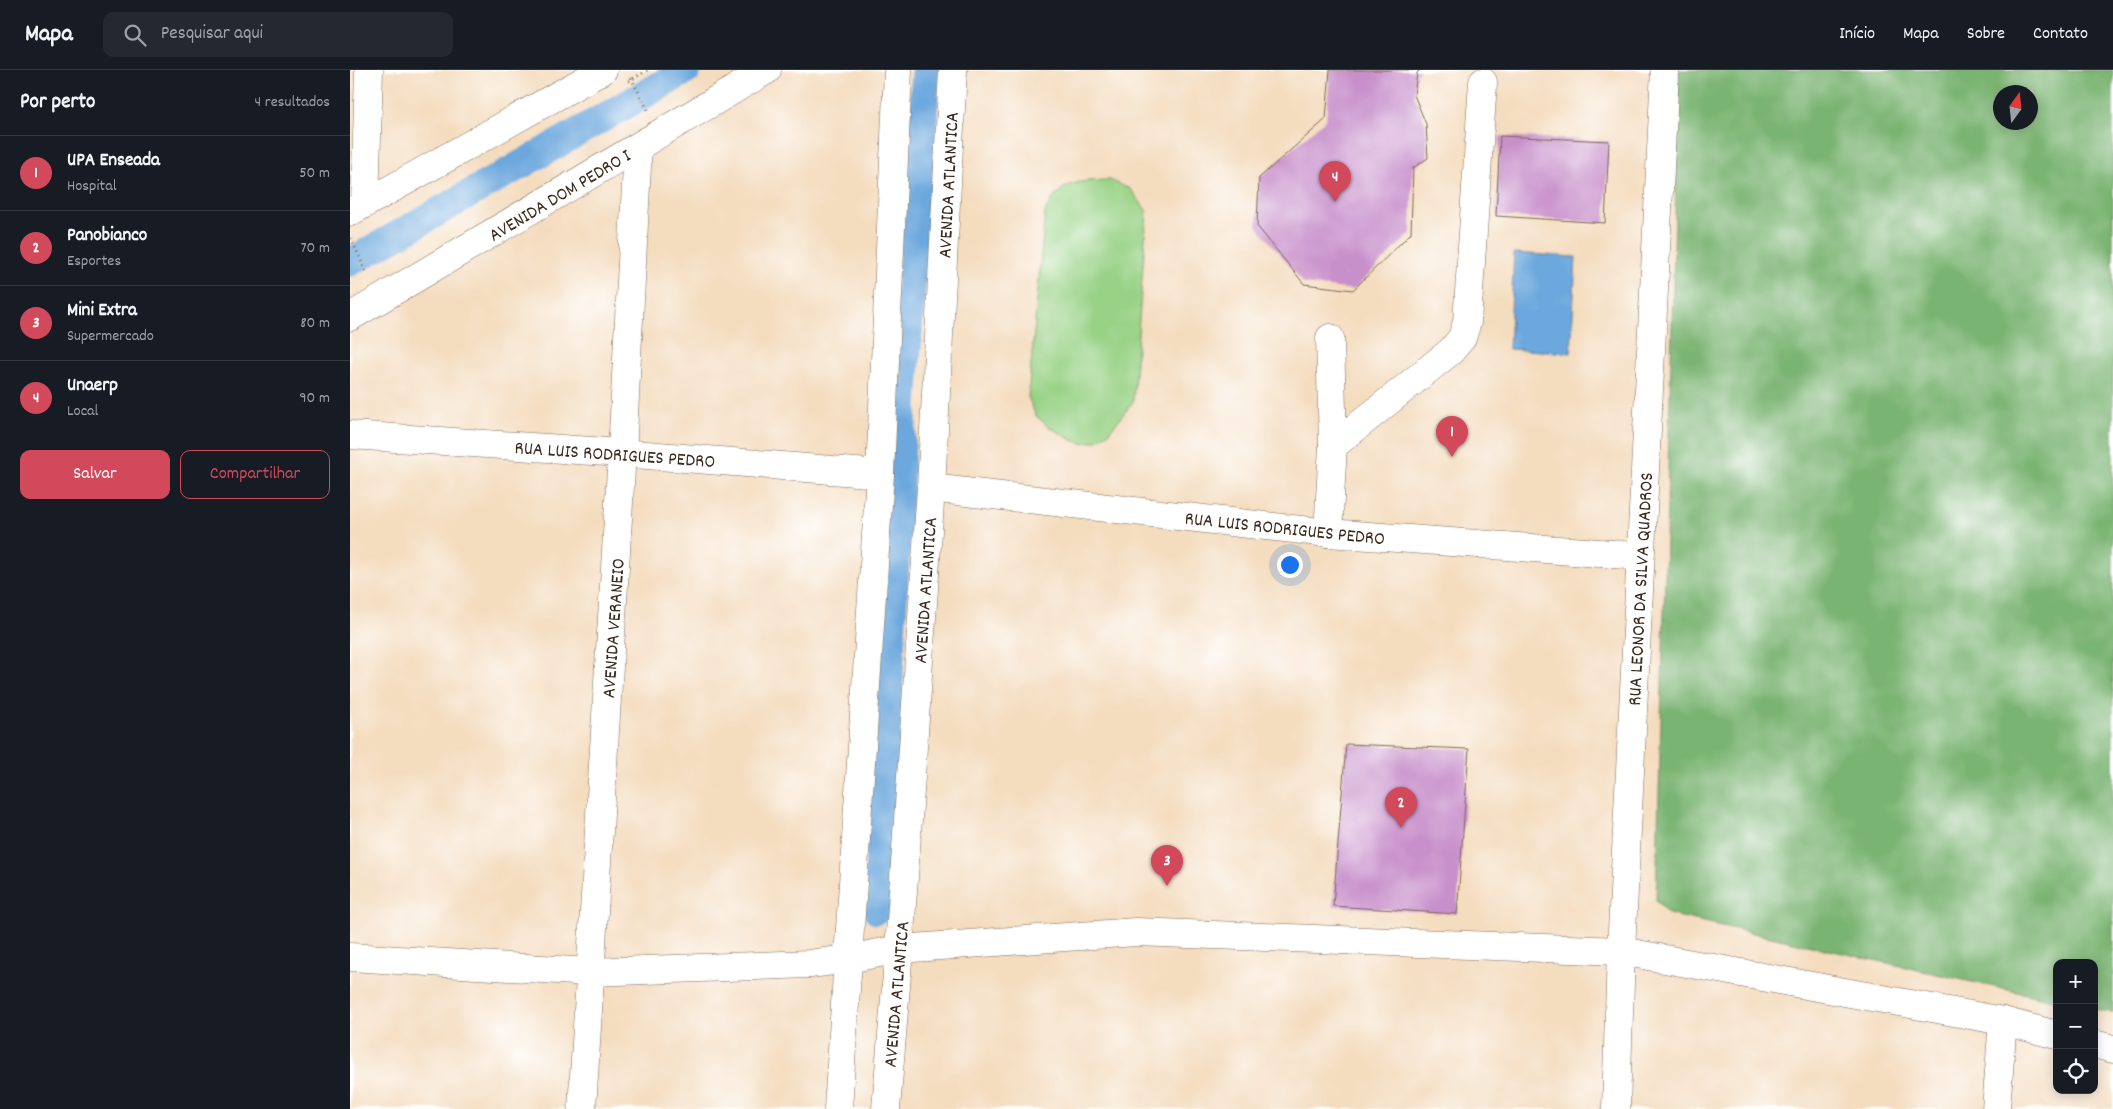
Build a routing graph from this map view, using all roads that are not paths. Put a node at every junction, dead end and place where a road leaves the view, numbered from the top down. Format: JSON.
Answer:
{"nodes":[{"id":1,"x":369,"y":70,"type":"edge"},
{"id":2,"x":603,"y":70,"type":"edge"},
{"id":3,"x":767,"y":70,"type":"edge"},
{"id":4,"x":898,"y":70,"type":"edge"},
{"id":5,"x":953,"y":70,"type":"edge"},
{"id":6,"x":1665,"y":70,"type":"edge"},
{"id":7,"x":1483,"y":82,"type":"dead end"},
{"id":8,"x":638,"y":147,"type":"junction"},
{"id":9,"x":358,"y":208,"type":"edge"},
{"id":10,"x":350,"y":317,"type":"edge"},
{"id":11,"x":1330,"y":338,"type":"dead end"},
{"id":12,"x":350,"y":435,"type":"edge"},
{"id":13,"x":1333,"y":446,"type":"junction"},
{"id":14,"x":622,"y":453,"type":"junction"},
{"id":15,"x":880,"y":474,"type":"junction"},
{"id":16,"x":931,"y":488,"type":"junction"},
{"id":17,"x":1328,"y":533,"type":"junction"},
{"id":18,"x":1640,"y":556,"type":"junction"},
{"id":19,"x":899,"y":948,"type":"junction"},
{"id":20,"x":1621,"y":951,"type":"junction"},
{"id":21,"x":350,"y":957,"type":"edge"},
{"id":22,"x":848,"y":960,"type":"junction"},
{"id":23,"x":590,"y":972,"type":"junction"},
{"id":24,"x":2003,"y":1021,"type":"junction"},
{"id":25,"x":2053,"y":1034,"type":"edge"},
{"id":26,"x":2098,"y":1045,"type":"edge"},
{"id":27,"x":2113,"y":1049,"type":"edge"},
{"id":28,"x":582,"y":1109,"type":"edge"},
{"id":29,"x":838,"y":1109,"type":"edge"},
{"id":30,"x":886,"y":1109,"type":"edge"},
{"id":31,"x":1616,"y":1109,"type":"edge"},
{"id":32,"x":1996,"y":1109,"type":"edge"}],
"edges":[{"from":1,"to":9,"type":"street"},
{"from":2,"to":9,"type":"street"},
{"from":3,"to":8,"type":"street","name":"AVENIDA DOM PEDRO I"},
{"from":4,"to":15,"type":"street"},
{"from":5,"to":16,"type":"street","name":"AVENIDA ATLANTICA"},
{"from":6,"to":18,"type":"street","name":"RUA LEONOR DA SILVA QUADROS"},
{"from":7,"to":13,"type":"street"},
{"from":8,"to":10,"type":"street","name":"AVENIDA DOM PEDRO I"},
{"from":8,"to":14,"type":"street","name":"AVENIDA VERANEIO"},
{"from":11,"to":13,"type":"street"},
{"from":12,"to":14,"type":"street","name":"RUA LUIS RODRIGUES PEDRO"},
{"from":13,"to":17,"type":"street"},
{"from":14,"to":15,"type":"street","name":"RUA LUIS RODRIGUES PEDRO"},
{"from":14,"to":23,"type":"street","name":"AVENIDA VERANEIO"},
{"from":15,"to":22,"type":"street"},
{"from":16,"to":17,"type":"street","name":"RUA LUIS RODRIGUES PEDRO"},
{"from":16,"to":19,"type":"street","name":"AVENIDA ATLANTICA"},
{"from":17,"to":18,"type":"street","name":"RUA LUIS RODRIGUES PEDRO"},
{"from":18,"to":20,"type":"street","name":"RUA LEONOR DA SILVA QUADROS"},
{"from":19,"to":20,"type":"street"},
{"from":19,"to":22,"type":"street"},
{"from":19,"to":30,"type":"street","name":"AVENIDA ATLANTICA"},
{"from":20,"to":24,"type":"street"},
{"from":20,"to":31,"type":"street","name":"RUA LEONOR DA SILVA QUADROS"},
{"from":21,"to":23,"type":"street"},
{"from":22,"to":23,"type":"street"},
{"from":22,"to":29,"type":"street"},
{"from":23,"to":28,"type":"street","name":"AVENIDA VERANEIO"},
{"from":24,"to":25,"type":"street"},
{"from":24,"to":32,"type":"street"},
{"from":26,"to":27,"type":"street"}]}
